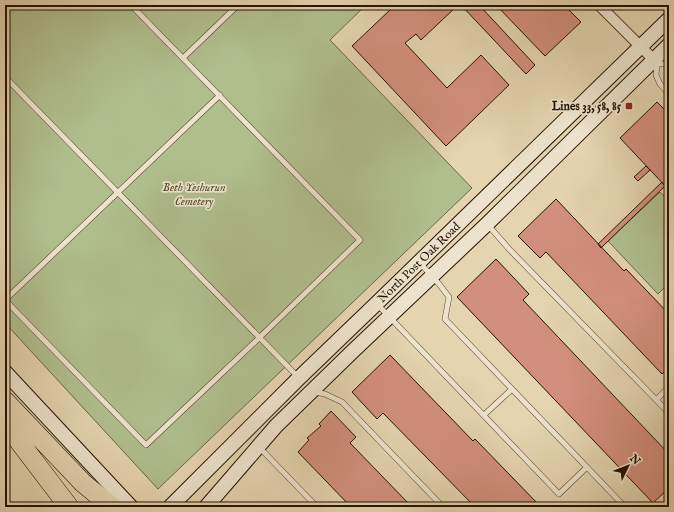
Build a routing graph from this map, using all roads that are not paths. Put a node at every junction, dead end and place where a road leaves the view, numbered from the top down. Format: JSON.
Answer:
{"nodes":[{"id":1,"x":131,"y":5,"type":"edge"},
{"id":2,"x":238,"y":5,"type":"edge"},
{"id":3,"x":599,"y":5,"type":"edge"},
{"id":4,"x":669,"y":20,"type":"edge"},
{"id":5,"x":669,"y":45,"type":"edge"},
{"id":6,"x":640,"y":47,"type":"junction"},
{"id":7,"x":184,"y":58,"type":"junction"},
{"id":8,"x":656,"y":62,"type":"junction"},
{"id":9,"x":669,"y":66,"type":"edge"},
{"id":10,"x":5,"y":77,"type":"edge"},
{"id":11,"x":669,"y":94,"type":"edge"},
{"id":12,"x":220,"y":95,"type":"junction"},
{"id":13,"x":118,"y":193,"type":"junction"},
{"id":14,"x":487,"y":224,"type":"junction"},
{"id":15,"x":419,"y":262,"type":"junction"},
{"id":16,"x":432,"y":276,"type":"junction"},
{"id":17,"x":5,"y":300,"type":"edge"},
{"id":18,"x":377,"y":303,"type":"junction"},
{"id":19,"x":389,"y":316,"type":"junction"},
{"id":20,"x":259,"y":338,"type":"junction"},
{"id":21,"x":5,"y":372,"type":"edge"},
{"id":22,"x":299,"y":378,"type":"junction"},
{"id":23,"x":669,"y":387,"type":"edge"},
{"id":24,"x":512,"y":388,"type":"junction"},
{"id":25,"x":312,"y":391,"type":"junction"},
{"id":26,"x":656,"y":400,"type":"junction"},
{"id":27,"x":5,"y":401,"type":"edge"},
{"id":28,"x":669,"y":413,"type":"edge"},
{"id":29,"x":484,"y":415,"type":"junction"},
{"id":30,"x":5,"y":423,"type":"edge"},
{"id":31,"x":258,"y":446,"type":"junction"},
{"id":32,"x":587,"y":467,"type":"junction"},
{"id":33,"x":69,"y":507,"type":"edge"},
{"id":34,"x":112,"y":507,"type":"edge"},
{"id":35,"x":131,"y":507,"type":"edge"},
{"id":36,"x":170,"y":507,"type":"edge"},
{"id":37,"x":206,"y":507,"type":"edge"},
{"id":38,"x":317,"y":507,"type":"edge"},
{"id":39,"x":443,"y":507,"type":"edge"},
{"id":40,"x":625,"y":507,"type":"edge"}],
"edges":[{"from":1,"to":7,"type":"lane"},
{"from":2,"to":7,"type":"lane"},
{"from":3,"to":6,"type":"street"},
{"from":4,"to":6,"type":"main road","name":"North Post Oak Road"},
{"from":5,"to":8,"type":"main road","name":"North Post Oak Road"},
{"from":6,"to":8,"type":"street"},
{"from":6,"to":15,"type":"main road","name":"North Post Oak Road"},
{"from":7,"to":12,"type":"lane"},
{"from":8,"to":9,"type":"lane"},
{"from":8,"to":11,"type":"lane"},
{"from":8,"to":14,"type":"main road","name":"North Post Oak Road"},
{"from":10,"to":13,"type":"lane"},
{"from":12,"to":13,"type":"lane"},
{"from":12,"to":20,"type":"lane"},
{"from":13,"to":17,"type":"lane"},
{"from":13,"to":20,"type":"lane"},
{"from":14,"to":16,"type":"main road","name":"North Post Oak Road"},
{"from":14,"to":26,"type":"lane"},
{"from":15,"to":16,"type":"lane"},
{"from":15,"to":18,"type":"main road","name":"North Post Oak Road"},
{"from":16,"to":19,"type":"main road","name":"North Post Oak Road"},
{"from":16,"to":24,"type":"lane"},
{"from":17,"to":20,"type":"lane"},
{"from":18,"to":19,"type":"lane"},
{"from":18,"to":22,"type":"main road","name":"North Post Oak Road"},
{"from":19,"to":25,"type":"main road","name":"North Post Oak Road"},
{"from":19,"to":29,"type":"lane"},
{"from":20,"to":22,"type":"lane"},
{"from":21,"to":35,"type":"main road"},
{"from":22,"to":36,"type":"main road","name":"North Post Oak Road"},
{"from":23,"to":26,"type":"lane"},
{"from":24,"to":29,"type":"lane"},
{"from":24,"to":32,"type":"lane"},
{"from":25,"to":31,"type":"main road","name":"North Post Oak Road"},
{"from":25,"to":39,"type":"lane"},
{"from":26,"to":28,"type":"lane"},
{"from":27,"to":34,"type":"highway"},
{"from":29,"to":32,"type":"lane"},
{"from":30,"to":33,"type":"highway"},
{"from":31,"to":37,"type":"main road","name":"North Post Oak Road"},
{"from":31,"to":38,"type":"lane"},
{"from":32,"to":40,"type":"lane"}]}
